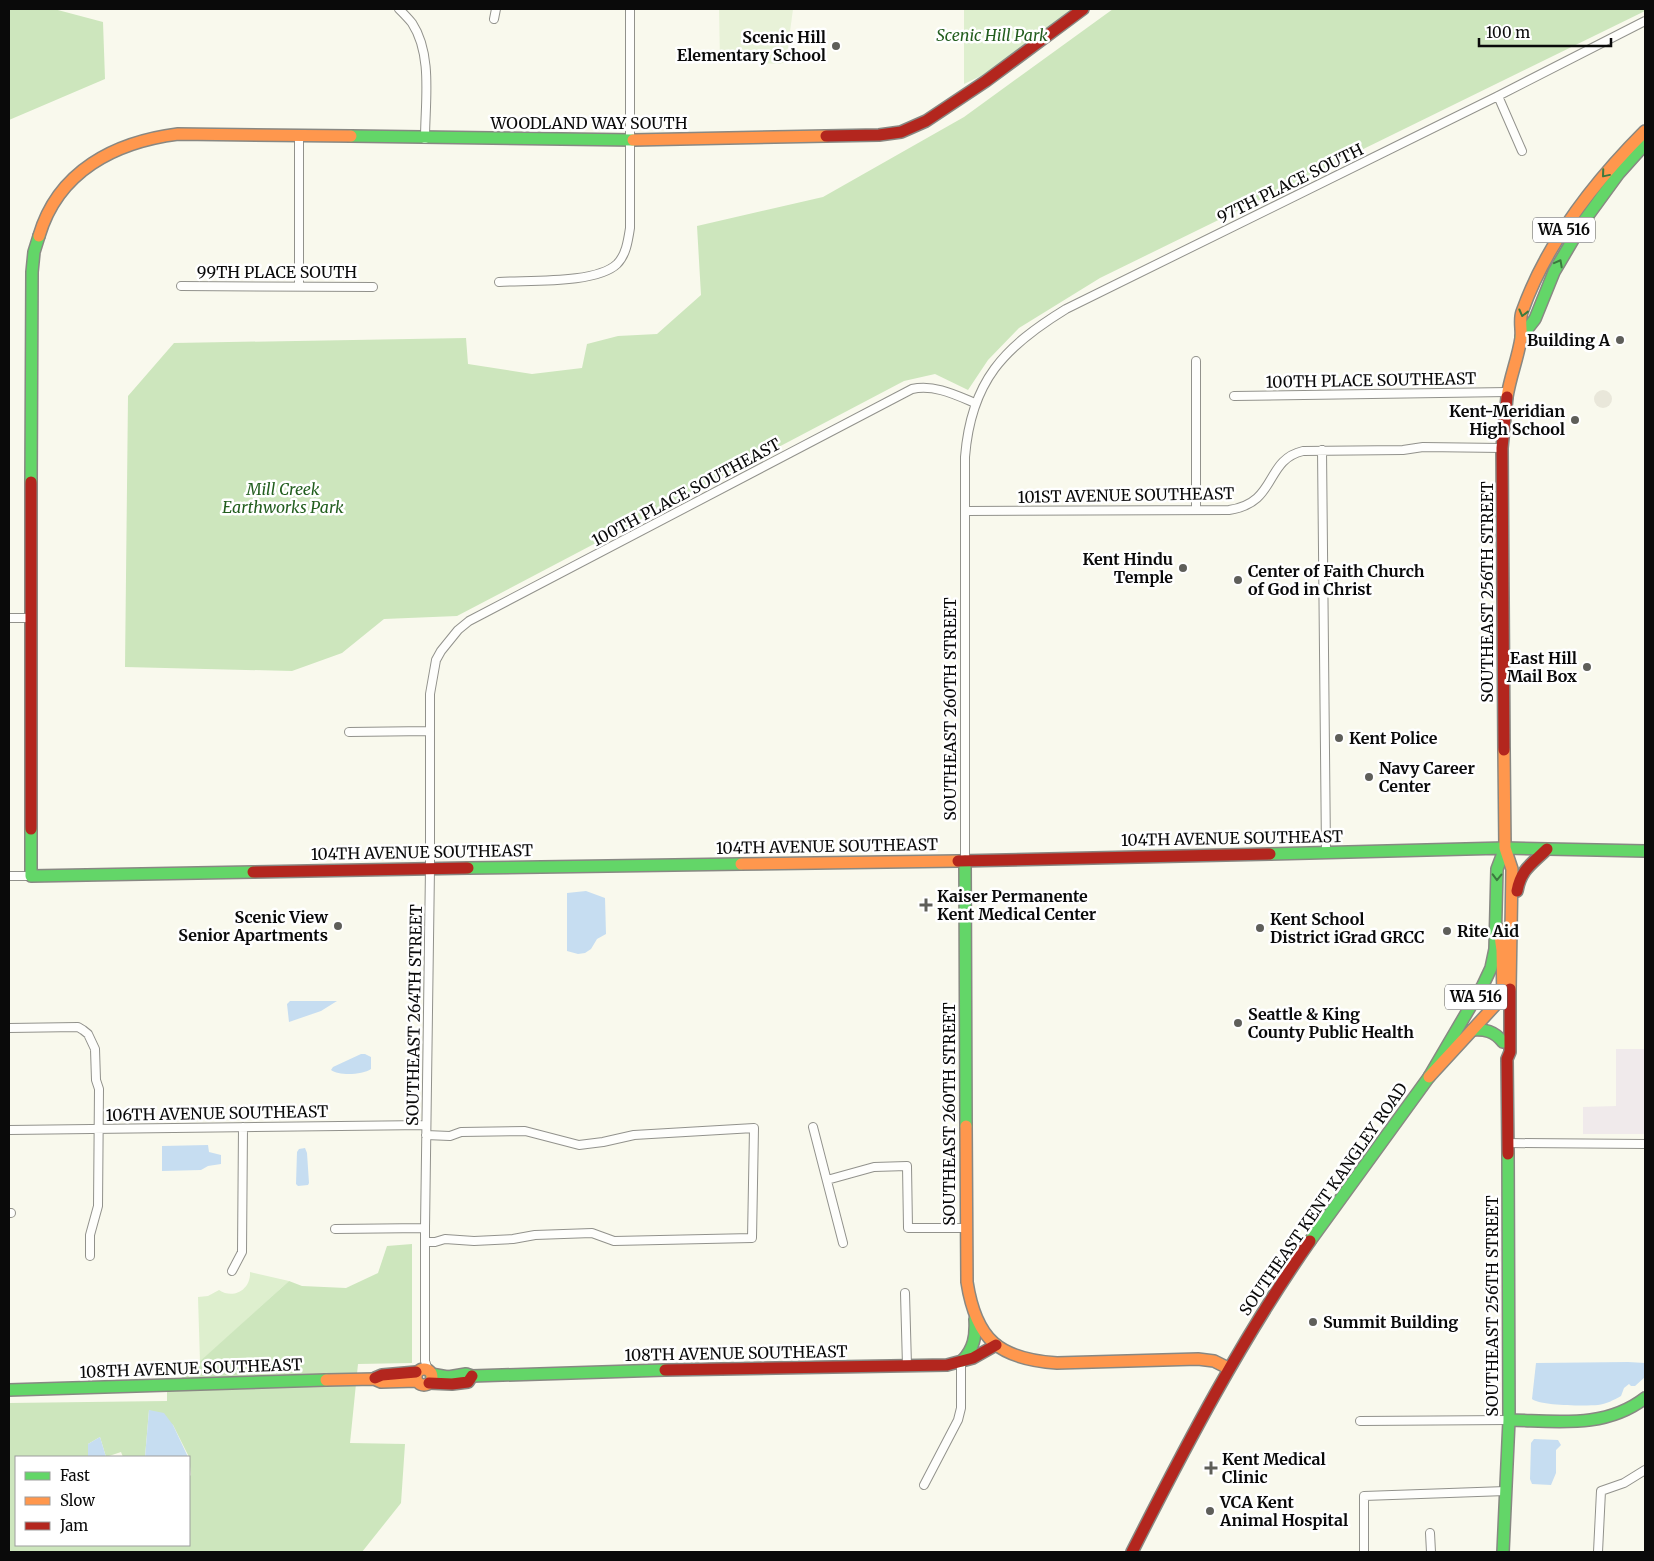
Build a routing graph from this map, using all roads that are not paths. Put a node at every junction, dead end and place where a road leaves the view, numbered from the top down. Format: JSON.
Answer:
{"nodes":[{"id":1,"x":399,"y":9,"type":"edge"},
{"id":2,"x":496,"y":9,"type":"edge"},
{"id":3,"x":630,"y":9,"type":"edge"},
{"id":4,"x":1083,"y":9,"type":"edge"},
{"id":5,"x":494,"y":19,"type":"dead end"},
{"id":6,"x":1645,"y":21,"type":"edge"},
{"id":7,"x":1498,"y":96,"type":"junction"},
{"id":8,"x":300,"y":135,"type":"junction"},
{"id":9,"x":425,"y":139,"type":"junction"},
{"id":10,"x":630,"y":140,"type":"junction"},
{"id":11,"x":1644,"y":141,"type":"edge"},
{"id":12,"x":1522,"y":151,"type":"dead end"},
{"id":13,"x":499,"y":282,"type":"dead end"},
{"id":14,"x":181,"y":286,"type":"dead end"},
{"id":15,"x":299,"y":286,"type":"junction"},
{"id":16,"x":374,"y":287,"type":"dead end"},
{"id":17,"x":1196,"y":361,"type":"dead end"},
{"id":18,"x":1508,"y":392,"type":"junction"},
{"id":19,"x":1234,"y":396,"type":"dead end"},
{"id":20,"x":976,"y":403,"type":"junction"},
{"id":21,"x":1502,"y":448,"type":"junction"},
{"id":22,"x":1322,"y":450,"type":"junction"},
{"id":23,"x":1196,"y":510,"type":"junction"},
{"id":24,"x":966,"y":511,"type":"junction"},
{"id":25,"x":9,"y":618,"type":"edge"},
{"id":26,"x":30,"y":618,"type":"junction"},
{"id":27,"x":434,"y":670,"type":"joint"},
{"id":28,"x":429,"y":730,"type":"junction"},
{"id":29,"x":349,"y":732,"type":"dead end"},
{"id":30,"x":1505,"y":848,"type":"junction"},
{"id":31,"x":1547,"y":849,"type":"junction"},
{"id":32,"x":1645,"y":851,"type":"edge"},
{"id":33,"x":1326,"y":852,"type":"junction"},
{"id":34,"x":965,"y":861,"type":"junction"},
{"id":35,"x":430,"y":868,"type":"junction"},
{"id":36,"x":9,"y":876,"type":"edge"},
{"id":37,"x":31,"y":876,"type":"junction"},
{"id":38,"x":1497,"y":907,"type":"junction"},
{"id":39,"x":1513,"y":908,"type":"junction"},
{"id":40,"x":1507,"y":993,"type":"junction"},
{"id":41,"x":1465,"y":1014,"type":"junction"},
{"id":42,"x":9,"y":1028,"type":"edge"},
{"id":43,"x":1472,"y":1030,"type":"junction"},
{"id":44,"x":1503,"y":1042,"type":"junction"},
{"id":45,"x":1448,"y":1058,"type":"junction"},
{"id":46,"x":1507,"y":1059,"type":"junction"},
{"id":47,"x":1429,"y":1077,"type":"junction"},
{"id":48,"x":426,"y":1124,"type":"junction"},
{"id":49,"x":243,"y":1127,"type":"junction"},
{"id":50,"x":813,"y":1127,"type":"dead end"},
{"id":51,"x":98,"y":1128,"type":"junction"},
{"id":52,"x":9,"y":1130,"type":"edge"},
{"id":53,"x":426,"y":1135,"type":"junction"},
{"id":54,"x":1508,"y":1142,"type":"junction"},
{"id":55,"x":1645,"y":1144,"type":"edge"},
{"id":56,"x":826,"y":1180,"type":"junction"},
{"id":57,"x":425,"y":1228,"type":"junction"},
{"id":58,"x":966,"y":1228,"type":"junction"},
{"id":59,"x":335,"y":1229,"type":"dead end"},
{"id":60,"x":425,"y":1242,"type":"junction"},
{"id":61,"x":843,"y":1243,"type":"dead end"},
{"id":62,"x":90,"y":1256,"type":"dead end"},
{"id":63,"x":232,"y":1271,"type":"dead end"},
{"id":64,"x":905,"y":1293,"type":"dead end"},
{"id":65,"x":975,"y":1318,"type":"junction"},
{"id":66,"x":993,"y":1342,"type":"junction"},
{"id":67,"x":961,"y":1363,"type":"junction"},
{"id":68,"x":907,"y":1366,"type":"junction"},
{"id":69,"x":1228,"y":1368,"type":"junction"},
{"id":70,"x":424,"y":1373,"type":"junction"},
{"id":71,"x":9,"y":1390,"type":"edge"},
{"id":72,"x":1645,"y":1398,"type":"edge"},
{"id":73,"x":1360,"y":1420,"type":"dead end"},
{"id":74,"x":1509,"y":1420,"type":"junction"},
{"id":75,"x":1645,"y":1470,"type":"edge"},
{"id":76,"x":924,"y":1485,"type":"dead end"},
{"id":77,"x":1506,"y":1491,"type":"junction"},
{"id":78,"x":1430,"y":1533,"type":"dead end"},
{"id":79,"x":1132,"y":1552,"type":"edge"},
{"id":80,"x":1364,"y":1552,"type":"edge"},
{"id":81,"x":1431,"y":1552,"type":"edge"},
{"id":82,"x":1503,"y":1552,"type":"edge"},
{"id":83,"x":1598,"y":1552,"type":"edge"}],
"edges":[{"from":1,"to":9,"type":"street"},
{"from":2,"to":5,"type":"street"},
{"from":3,"to":10,"type":"street"},
{"from":4,"to":10,"type":"street","name":"WOODLAND WAY SOUTH"},
{"from":6,"to":7,"type":"street","name":"97TH PLACE SOUTH"},
{"from":7,"to":12,"type":"street"},
{"from":7,"to":20,"type":"street","name":"97TH PLACE SOUTH"},
{"from":8,"to":9,"type":"street","name":"WOODLAND WAY SOUTH"},
{"from":8,"to":15,"type":"street"},
{"from":8,"to":26,"type":"street","name":"WOODLAND WAY SOUTH"},
{"from":9,"to":10,"type":"street","name":"WOODLAND WAY SOUTH"},
{"from":10,"to":13,"type":"street"},
{"from":11,"to":18,"type":"street","name":"SOUTHEAST 256TH STREET","number":"WA 516"},
{"from":14,"to":15,"type":"street","name":"99TH PLACE SOUTH"},
{"from":15,"to":16,"type":"street","name":"99TH PLACE SOUTH"},
{"from":17,"to":23,"type":"street"},
{"from":18,"to":19,"type":"street","name":"100TH PLACE SOUTHEAST"},
{"from":18,"to":21,"type":"street","name":"SOUTHEAST 256TH STREET","number":"WA 516"},
{"from":20,"to":24,"type":"street","name":"SOUTHEAST 260TH STREET"},
{"from":20,"to":27,"type":"street","name":"100TH PLACE SOUTHEAST"},
{"from":21,"to":22,"type":"street","name":"101ST AVENUE SOUTHEAST"},
{"from":21,"to":30,"type":"street","name":"SOUTHEAST 256TH STREET","number":"WA 516"},
{"from":22,"to":23,"type":"street","name":"101ST AVENUE SOUTHEAST"},
{"from":22,"to":33,"type":"street"},
{"from":23,"to":24,"type":"street","name":"101ST AVENUE SOUTHEAST"},
{"from":24,"to":34,"type":"street","name":"SOUTHEAST 260TH STREET"},
{"from":25,"to":26,"type":"street"},
{"from":26,"to":37,"type":"street","name":"WOODLAND WAY SOUTH"},
{"from":27,"to":28,"type":"street","name":"SOUTHEAST 264TH STREET"},
{"from":28,"to":29,"type":"street"},
{"from":28,"to":35,"type":"street","name":"SOUTHEAST 264TH STREET"},
{"from":30,"to":31,"type":"street","name":"104TH AVENUE SOUTHEAST"},
{"from":30,"to":33,"type":"street","name":"104TH AVENUE SOUTHEAST"},
{"from":30,"to":38,"type":"street","name":"SOUTHEAST 256TH STREET","number":"WA 516","one_way":true},
{"from":30,"to":39,"type":"street","name":"SOUTHEAST 256TH STREET","number":"WA 516"},
{"from":31,"to":32,"type":"street","name":"104TH AVENUE SOUTHEAST"},
{"from":31,"to":39,"type":"street"},
{"from":33,"to":34,"type":"street","name":"104TH AVENUE SOUTHEAST"},
{"from":34,"to":35,"type":"street","name":"104TH AVENUE SOUTHEAST"},
{"from":34,"to":58,"type":"street","name":"SOUTHEAST 260TH STREET"},
{"from":35,"to":37,"type":"street","name":"104TH AVENUE SOUTHEAST"},
{"from":35,"to":48,"type":"street","name":"SOUTHEAST 264TH STREET"},
{"from":36,"to":37,"type":"street","name":"104TH AVENUE SOUTHEAST"},
{"from":38,"to":40,"type":"street","name":"SOUTHEAST 256TH STREET","number":"WA 516"},
{"from":38,"to":41,"type":"street","name":"SOUTHEAST KENT KANGLEY ROAD","number":"WA 516"},
{"from":39,"to":40,"type":"street","name":"SOUTHEAST 256TH STREET","number":"WA 516"},
{"from":40,"to":43,"type":"street","name":"SOUTHEAST KENT KANGLEY ROAD","number":"WA 516"},
{"from":40,"to":44,"type":"street","name":"SOUTHEAST 256TH STREET"},
{"from":40,"to":46,"type":"street","name":"SOUTHEAST 256TH STREET"},
{"from":41,"to":45,"type":"street"},
{"from":41,"to":47,"type":"street","name":"SOUTHEAST KENT KANGLEY ROAD","number":"WA 516"},
{"from":42,"to":51,"type":"street"},
{"from":43,"to":44,"type":"street"},
{"from":43,"to":45,"type":"street","name":"SOUTHEAST KENT KANGLEY ROAD","number":"WA 516"},
{"from":44,"to":46,"type":"street","name":"SOUTHEAST 256TH STREET"},
{"from":45,"to":47,"type":"street","name":"SOUTHEAST KENT KANGLEY ROAD","number":"WA 516"},
{"from":46,"to":54,"type":"street","name":"SOUTHEAST 256TH STREET"},
{"from":47,"to":69,"type":"street","name":"SOUTHEAST KENT KANGLEY ROAD","number":"WA 516"},
{"from":48,"to":49,"type":"street","name":"106TH AVENUE SOUTHEAST"},
{"from":48,"to":53,"type":"street","name":"SOUTHEAST 264TH STREET"},
{"from":49,"to":51,"type":"street","name":"106TH AVENUE SOUTHEAST"},
{"from":49,"to":63,"type":"street"},
{"from":50,"to":56,"type":"street"},
{"from":51,"to":52,"type":"street","name":"106TH AVENUE SOUTHEAST"},
{"from":51,"to":62,"type":"street"},
{"from":53,"to":57,"type":"street","name":"SOUTHEAST 264TH STREET"},
{"from":53,"to":60,"type":"street"},
{"from":54,"to":55,"type":"street"},
{"from":54,"to":74,"type":"street","name":"SOUTHEAST 256TH STREET"},
{"from":56,"to":58,"type":"street"},
{"from":56,"to":61,"type":"street"},
{"from":57,"to":59,"type":"street"},
{"from":57,"to":60,"type":"street","name":"SOUTHEAST 264TH STREET"},
{"from":58,"to":65,"type":"street","name":"SOUTHEAST 260TH STREET"},
{"from":60,"to":70,"type":"street","name":"SOUTHEAST 264TH STREET"},
{"from":64,"to":68,"type":"street"},
{"from":65,"to":66,"type":"street","name":"SOUTHEAST 260TH STREET"},
{"from":65,"to":67,"type":"street"},
{"from":66,"to":67,"type":"street","name":"108TH AVENUE SOUTHEAST"},
{"from":66,"to":69,"type":"street"},
{"from":67,"to":68,"type":"street","name":"108TH AVENUE SOUTHEAST"},
{"from":67,"to":76,"type":"street"},
{"from":68,"to":70,"type":"street","name":"108TH AVENUE SOUTHEAST"},
{"from":69,"to":79,"type":"street","name":"SOUTHEAST KENT KANGLEY ROAD","number":"WA 516"},
{"from":70,"to":71,"type":"street","name":"108TH AVENUE SOUTHEAST"},
{"from":72,"to":74,"type":"street"},
{"from":73,"to":74,"type":"street"},
{"from":74,"to":77,"type":"street","name":"SOUTHEAST 256TH STREET"},
{"from":75,"to":83,"type":"street"},
{"from":77,"to":80,"type":"street"},
{"from":77,"to":82,"type":"street","name":"SOUTHEAST 256TH STREET"},
{"from":78,"to":81,"type":"street"}]}
